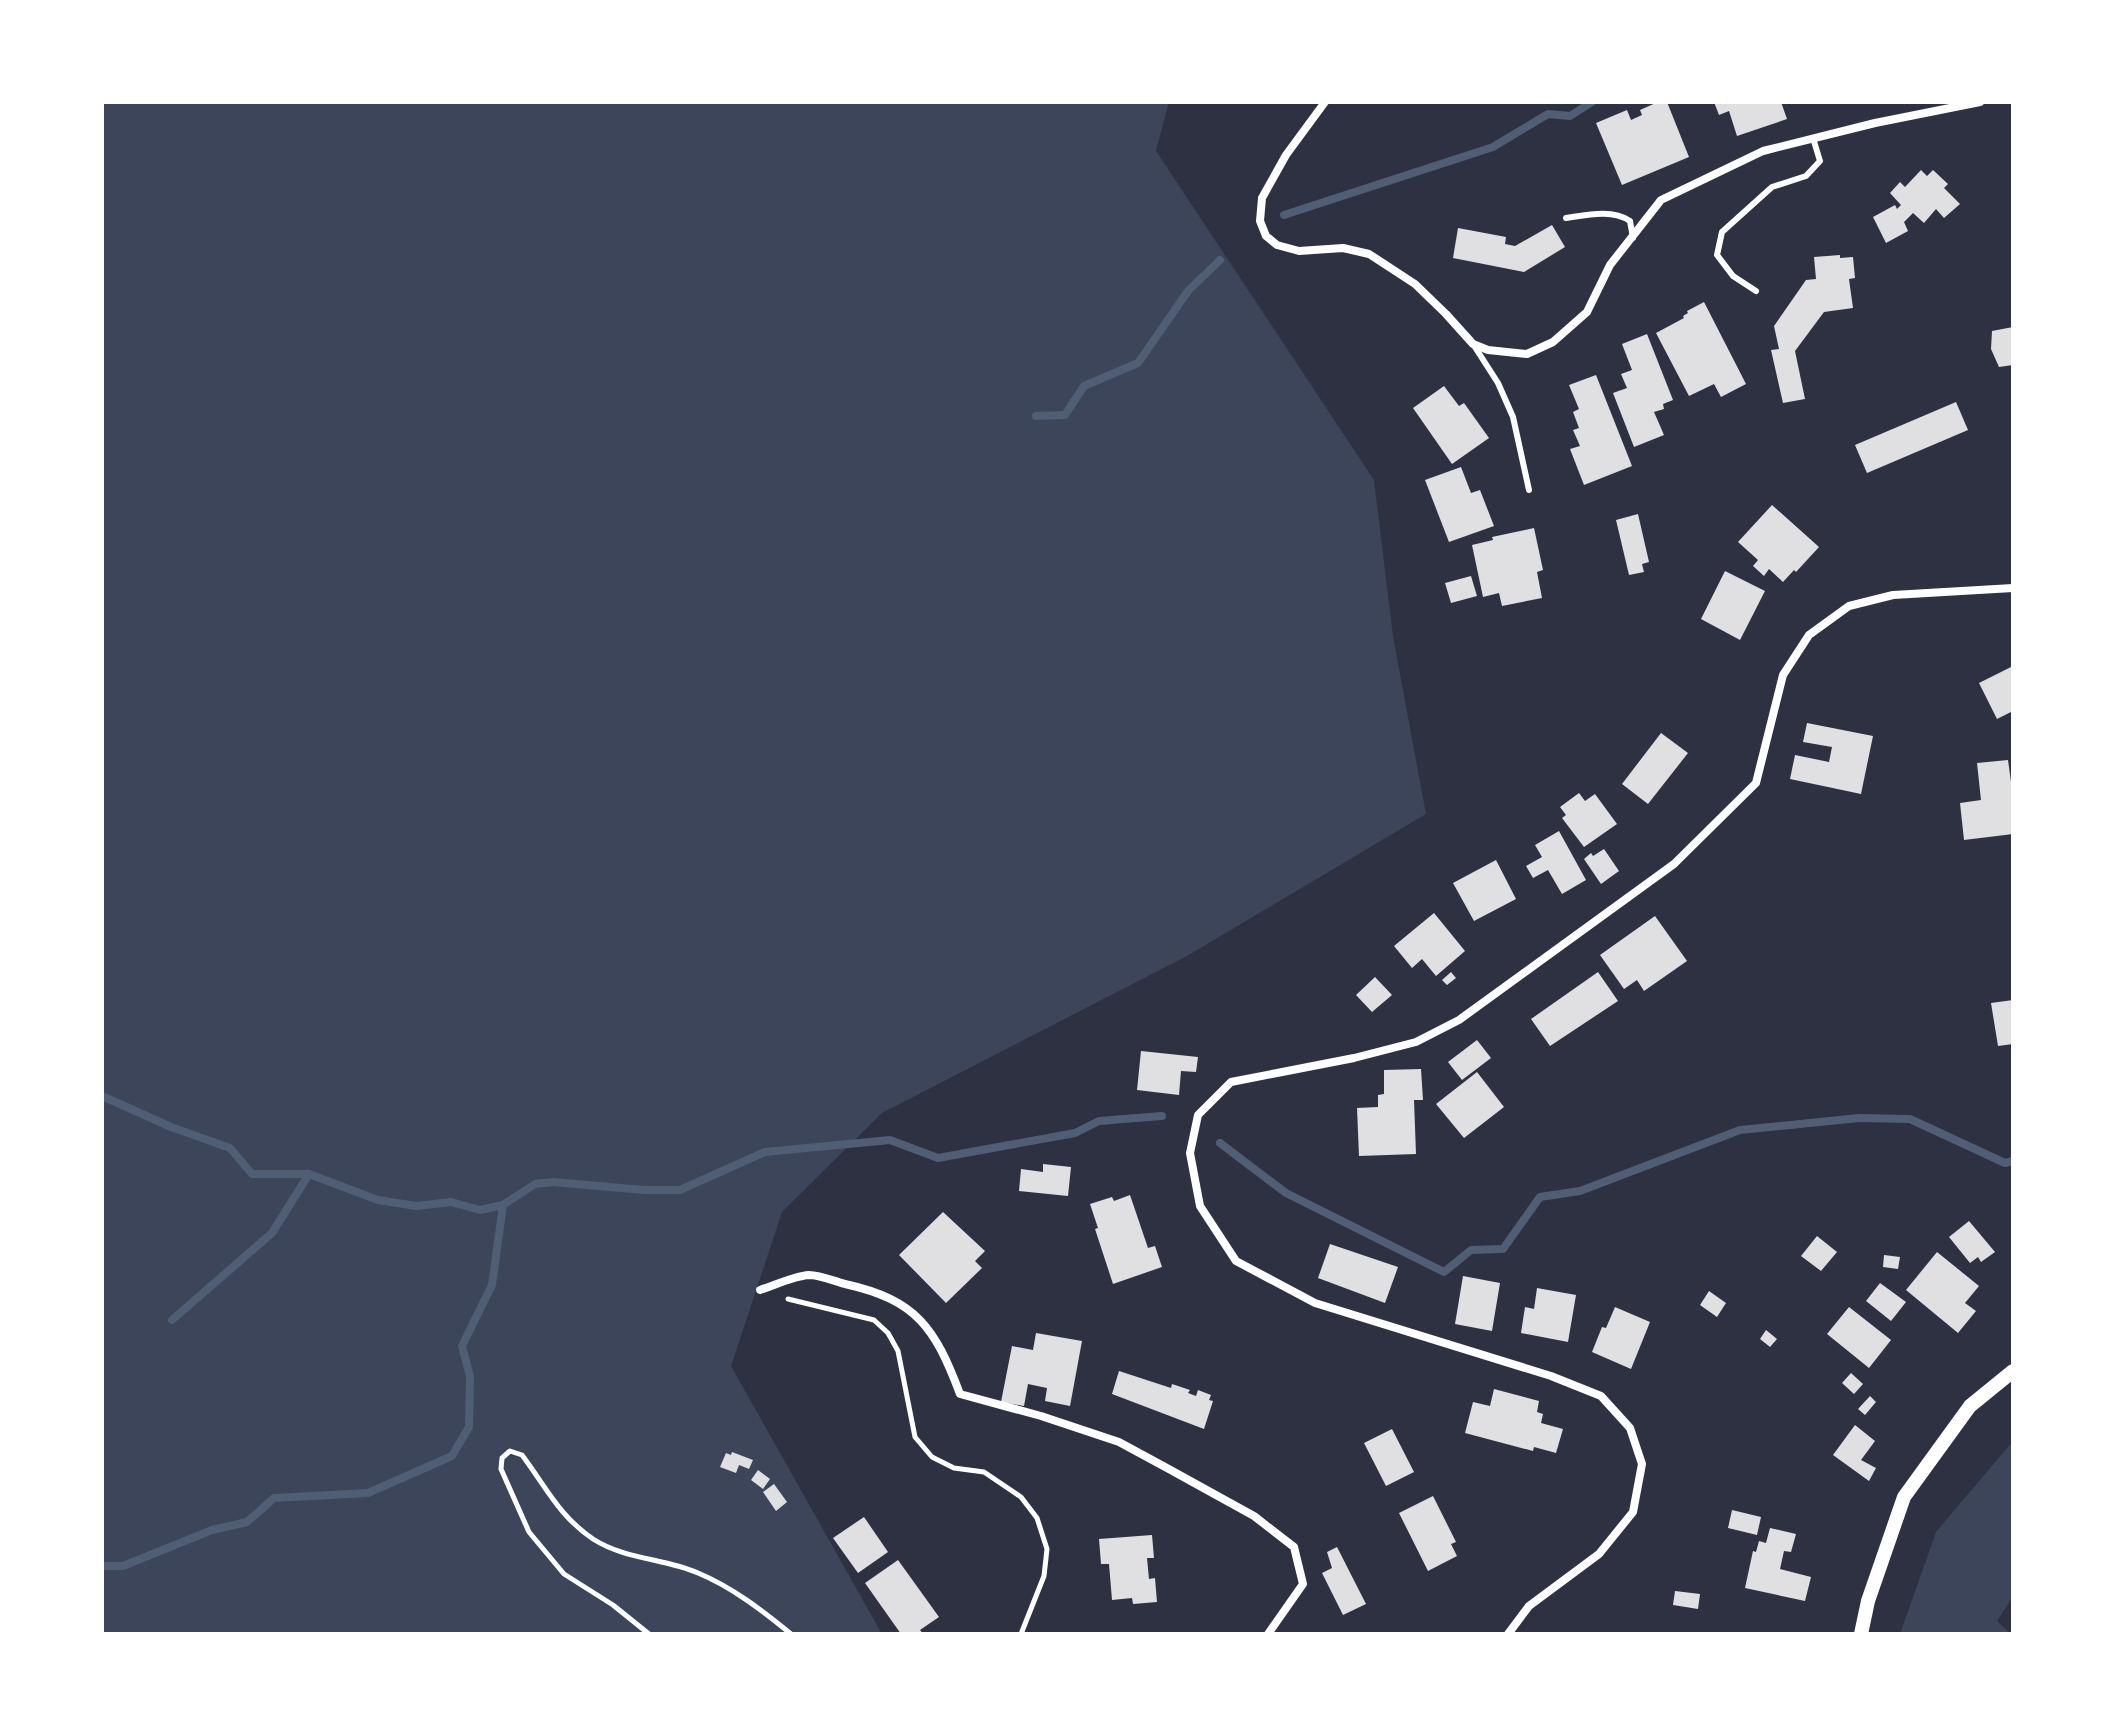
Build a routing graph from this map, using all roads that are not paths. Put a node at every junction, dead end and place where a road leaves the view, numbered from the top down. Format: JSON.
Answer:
{"nodes":[{"id":1,"x":1325,"y":102,"type":"edge"},
{"id":2,"x":1980,"y":102,"type":"edge"},
{"id":3,"x":1813,"y":138,"type":"junction"},
{"id":4,"x":1566,"y":218,"type":"dead end"},
{"id":5,"x":1633,"y":238,"type":"junction"},
{"id":6,"x":1756,"y":291,"type":"dead end"},
{"id":7,"x":1473,"y":344,"type":"junction"},
{"id":8,"x":1529,"y":490,"type":"dead end"},
{"id":9,"x":2013,"y":588,"type":"edge"},
{"id":10,"x":760,"y":1290,"type":"road end"},
{"id":11,"x":2013,"y":1371,"type":"edge"},
{"id":12,"x":1268,"y":1634,"type":"edge"},
{"id":13,"x":1508,"y":1634,"type":"edge"},
{"id":14,"x":1861,"y":1634,"type":"edge"}],
"edges":[{"from":1,"to":7,"type":"street"},
{"from":2,"to":3,"type":"street"},
{"from":3,"to":5,"type":"street"},
{"from":3,"to":6,"type":"lane"},
{"from":4,"to":5,"type":"lane"},
{"from":5,"to":7,"type":"street"},
{"from":7,"to":8,"type":"lane"},
{"from":9,"to":13,"type":"street"},
{"from":10,"to":12,"type":"street"},
{"from":11,"to":14,"type":"street"}]}
